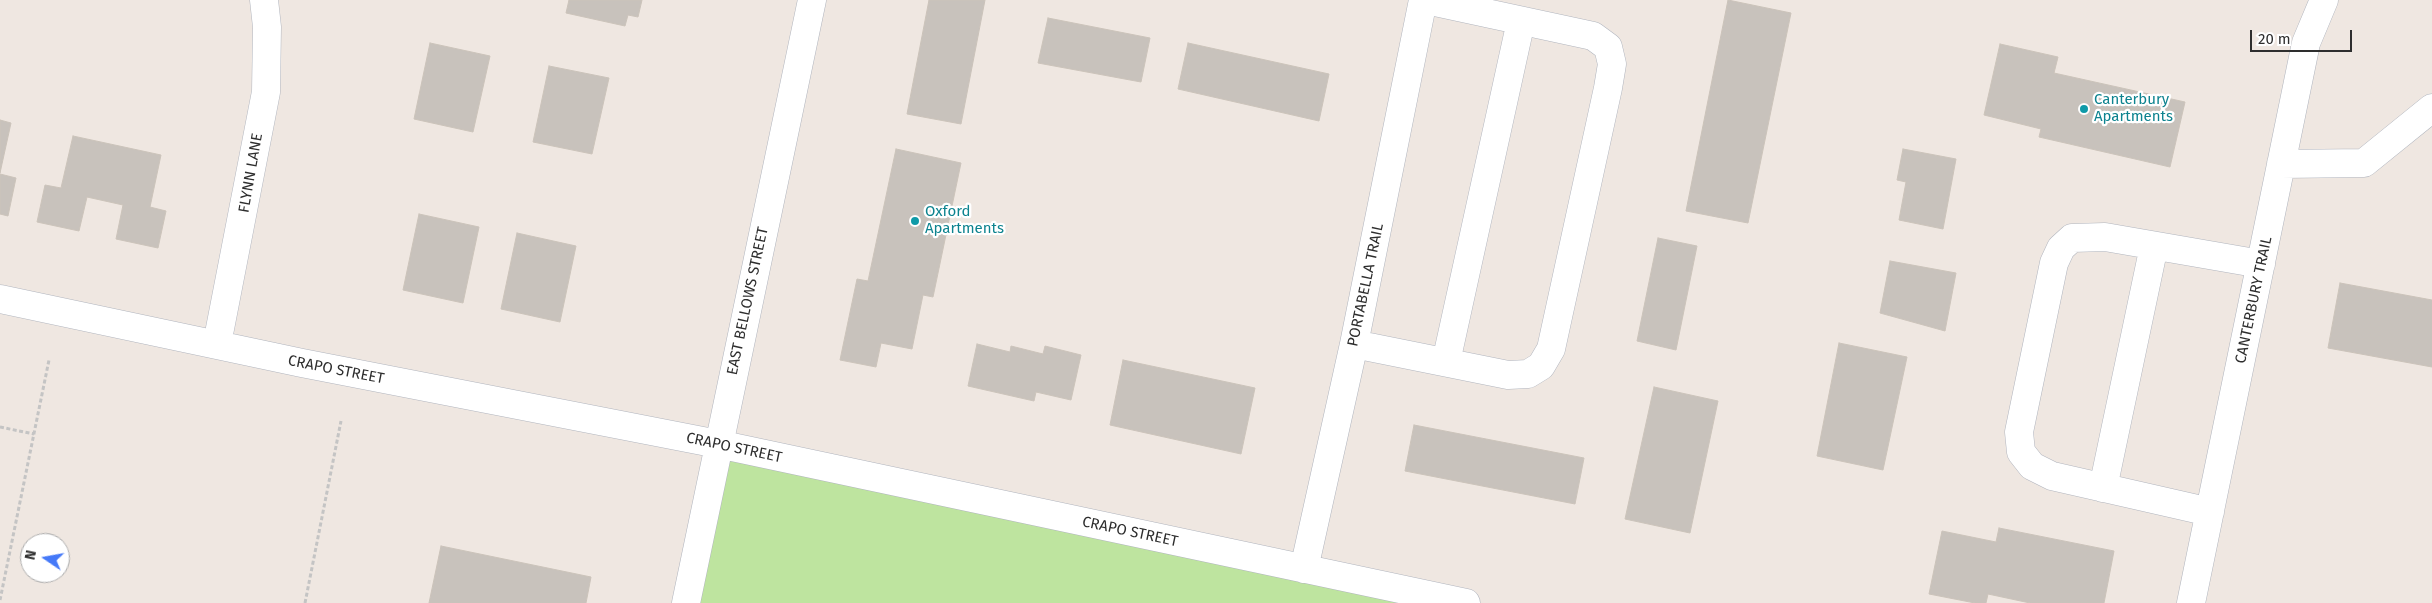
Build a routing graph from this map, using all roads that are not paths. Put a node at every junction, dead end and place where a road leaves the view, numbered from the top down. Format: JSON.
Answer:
{"nodes":[{"id":1,"x":264,"y":0,"type":"edge"},
{"id":2,"x":812,"y":0,"type":"edge"},
{"id":3,"x":1425,"y":0,"type":"edge"},
{"id":4,"x":2324,"y":0,"type":"edge"},
{"id":5,"x":1521,"y":21,"type":"junction"},
{"id":6,"x":2432,"y":108,"type":"edge"},
{"id":7,"x":2281,"y":164,"type":"junction"},
{"id":8,"x":2154,"y":246,"type":"junction"},
{"id":9,"x":2261,"y":264,"type":"junction"},
{"id":10,"x":0,"y":299,"type":"edge"},
{"id":11,"x":217,"y":344,"type":"junction"},
{"id":12,"x":1354,"y":344,"type":"junction"},
{"id":13,"x":1446,"y":362,"type":"junction"},
{"id":14,"x":718,"y":444,"type":"junction"},
{"id":15,"x":2103,"y":488,"type":"junction"},
{"id":16,"x":2210,"y":512,"type":"junction"},
{"id":17,"x":1304,"y":569,"type":"junction"},
{"id":18,"x":686,"y":603,"type":"edge"},
{"id":19,"x":1466,"y":603,"type":"edge"},
{"id":20,"x":2191,"y":603,"type":"edge"}],
"edges":[{"from":1,"to":11,"type":"street","name":"FLYNN LANE"},
{"from":2,"to":14,"type":"street","name":"EAST BELLOWS STREET"},
{"from":3,"to":5,"type":"street"},
{"from":3,"to":12,"type":"street","name":"PORTABELLA TRAIL"},
{"from":4,"to":7,"type":"street","name":"CANTERBURY TRAIL"},
{"from":5,"to":13,"type":"street"},
{"from":5,"to":13,"type":"street"},
{"from":6,"to":7,"type":"street"},
{"from":7,"to":9,"type":"street","name":"CANTERBURY TRAIL"},
{"from":8,"to":9,"type":"street"},
{"from":8,"to":15,"type":"street"},
{"from":8,"to":15,"type":"street"},
{"from":9,"to":16,"type":"street","name":"CANTERBURY TRAIL"},
{"from":10,"to":11,"type":"street","name":"CRAPO STREET"},
{"from":11,"to":14,"type":"street","name":"CRAPO STREET"},
{"from":12,"to":13,"type":"street"},
{"from":12,"to":17,"type":"street","name":"PORTABELLA TRAIL"},
{"from":14,"to":17,"type":"street","name":"CRAPO STREET"},
{"from":14,"to":18,"type":"street","name":"EAST BELLOWS STREET"},
{"from":15,"to":16,"type":"street"},
{"from":16,"to":20,"type":"street","name":"CANTERBURY TRAIL"},
{"from":17,"to":19,"type":"street","name":"CRAPO STREET"}]}
